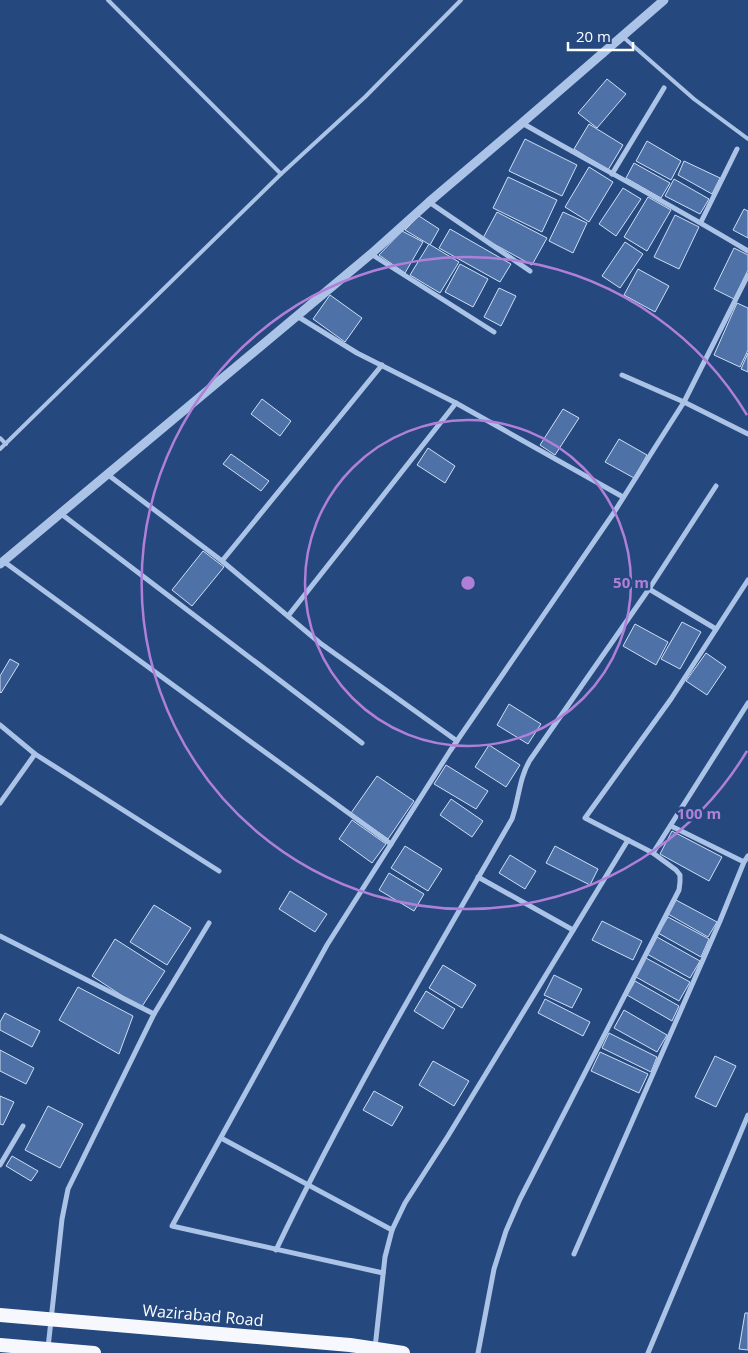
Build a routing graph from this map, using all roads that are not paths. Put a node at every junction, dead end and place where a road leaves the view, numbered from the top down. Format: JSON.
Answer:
{"nodes":[{"id":1,"x":108,"y":0,"type":"edge"},
{"id":2,"x":461,"y":0,"type":"edge"},
{"id":3,"x":664,"y":0,"type":"edge"},
{"id":4,"x":622,"y":36,"type":"junction"},
{"id":5,"x":664,"y":88,"type":"dead end"},
{"id":6,"x":522,"y":123,"type":"junction"},
{"id":7,"x":748,"y":139,"type":"edge"},
{"id":8,"x":737,"y":149,"type":"dead end"},
{"id":9,"x":281,"y":174,"type":"junction"},
{"id":10,"x":612,"y":174,"type":"junction"},
{"id":11,"x":429,"y":202,"type":"junction"},
{"id":12,"x":702,"y":222,"type":"junction"},
{"id":13,"x":748,"y":251,"type":"edge"},
{"id":14,"x":371,"y":254,"type":"junction"},
{"id":15,"x":530,"y":271,"type":"dead end"},
{"id":16,"x":748,"y":275,"type":"edge"},
{"id":17,"x":297,"y":316,"type":"junction"},
{"id":18,"x":494,"y":332,"type":"dead end"},
{"id":19,"x":382,"y":366,"type":"junction"},
{"id":20,"x":622,"y":374,"type":"dead end"},
{"id":21,"x":684,"y":402,"type":"junction"},
{"id":22,"x":456,"y":403,"type":"junction"},
{"id":23,"x":748,"y":434,"type":"edge"},
{"id":24,"x":0,"y":438,"type":"edge"},
{"id":25,"x":6,"y":444,"type":"junction"},
{"id":26,"x":0,"y":450,"type":"edge"},
{"id":27,"x":107,"y":474,"type":"junction"},
{"id":28,"x":716,"y":486,"type":"dead end"},
{"id":29,"x":623,"y":497,"type":"junction"},
{"id":30,"x":60,"y":513,"type":"junction"},
{"id":31,"x":222,"y":561,"type":"junction"},
{"id":32,"x":2,"y":562,"type":"edge"},
{"id":33,"x":748,"y":580,"type":"edge"},
{"id":34,"x":649,"y":589,"type":"junction"},
{"id":35,"x":288,"y":616,"type":"junction"},
{"id":36,"x":716,"y":629,"type":"junction"},
{"id":37,"x":748,"y":703,"type":"edge"},
{"id":38,"x":0,"y":725,"type":"edge"},
{"id":39,"x":457,"y":741,"type":"junction"},
{"id":40,"x":362,"y":743,"type":"dead end"},
{"id":41,"x":35,"y":754,"type":"junction"},
{"id":42,"x":0,"y":803,"type":"edge"},
{"id":43,"x":670,"y":826,"type":"junction"},
{"id":44,"x":628,"y":840,"type":"junction"},
{"id":45,"x":391,"y":844,"type":"junction"},
{"id":46,"x":653,"y":853,"type":"junction"},
{"id":47,"x":748,"y":856,"type":"edge"},
{"id":48,"x":744,"y":862,"type":"junction"},
{"id":49,"x":219,"y":871,"type":"dead end"},
{"id":50,"x":478,"y":877,"type":"junction"},
{"id":51,"x":209,"y":923,"type":"dead end"},
{"id":52,"x":573,"y":930,"type":"junction"},
{"id":53,"x":0,"y":936,"type":"edge"},
{"id":54,"x":154,"y":1014,"type":"junction"},
{"id":55,"x":748,"y":1115,"type":"edge"},
{"id":56,"x":23,"y":1126,"type":"dead end"},
{"id":57,"x":220,"y":1138,"type":"junction"},
{"id":58,"x":0,"y":1165,"type":"edge"},
{"id":59,"x":308,"y":1184,"type":"junction"},
{"id":60,"x":392,"y":1230,"type":"junction"},
{"id":61,"x":276,"y":1250,"type":"junction"},
{"id":62,"x":574,"y":1254,"type":"dead end"},
{"id":63,"x":383,"y":1273,"type":"junction"},
{"id":64,"x":0,"y":1315,"type":"edge"},
{"id":65,"x":51,"y":1319,"type":"junction"},
{"id":66,"x":0,"y":1345,"type":"edge"},
{"id":67,"x":48,"y":1349,"type":"junction"},
{"id":68,"x":375,"y":1351,"type":"edge"},
{"id":69,"x":94,"y":1353,"type":"edge"},
{"id":70,"x":403,"y":1353,"type":"edge"},
{"id":71,"x":478,"y":1353,"type":"edge"},
{"id":72,"x":648,"y":1353,"type":"edge"}],
"edges":[{"from":1,"to":9,"type":"lane"},
{"from":2,"to":9,"type":"lane"},
{"from":3,"to":4,"type":"street"},
{"from":4,"to":6,"type":"street"},
{"from":4,"to":7,"type":"lane"},
{"from":5,"to":10,"type":"street"},
{"from":6,"to":10,"type":"street"},
{"from":6,"to":11,"type":"street"},
{"from":8,"to":12,"type":"street"},
{"from":9,"to":25,"type":"lane"},
{"from":10,"to":12,"type":"street"},
{"from":11,"to":14,"type":"street"},
{"from":11,"to":15,"type":"street"},
{"from":12,"to":13,"type":"street"},
{"from":14,"to":17,"type":"street"},
{"from":14,"to":18,"type":"street"},
{"from":16,"to":21,"type":"street"},
{"from":17,"to":19,"type":"street"},
{"from":17,"to":27,"type":"street"},
{"from":19,"to":22,"type":"street"},
{"from":19,"to":31,"type":"street"},
{"from":20,"to":21,"type":"street"},
{"from":21,"to":23,"type":"street"},
{"from":21,"to":29,"type":"street"},
{"from":22,"to":29,"type":"street"},
{"from":22,"to":35,"type":"street"},
{"from":24,"to":25,"type":"lane"},
{"from":25,"to":26,"type":"lane"},
{"from":27,"to":30,"type":"street"},
{"from":27,"to":31,"type":"street"},
{"from":28,"to":34,"type":"street"},
{"from":29,"to":39,"type":"street"},
{"from":30,"to":32,"type":"street"},
{"from":30,"to":40,"type":"street"},
{"from":31,"to":35,"type":"street"},
{"from":32,"to":45,"type":"street"},
{"from":33,"to":36,"type":"street"},
{"from":34,"to":36,"type":"street"},
{"from":34,"to":50,"type":"street"},
{"from":35,"to":39,"type":"street"},
{"from":36,"to":44,"type":"street"},
{"from":37,"to":43,"type":"street"},
{"from":38,"to":41,"type":"street"},
{"from":39,"to":45,"type":"street"},
{"from":41,"to":42,"type":"street"},
{"from":41,"to":49,"type":"street"},
{"from":43,"to":46,"type":"street"},
{"from":43,"to":48,"type":"street"},
{"from":44,"to":46,"type":"street"},
{"from":44,"to":52,"type":"street"},
{"from":45,"to":57,"type":"street"},
{"from":46,"to":71,"type":"street"},
{"from":47,"to":48,"type":"street"},
{"from":48,"to":62,"type":"street"},
{"from":50,"to":52,"type":"street"},
{"from":50,"to":59,"type":"street"},
{"from":51,"to":54,"type":"street"},
{"from":52,"to":60,"type":"street"},
{"from":53,"to":54,"type":"street"},
{"from":54,"to":65,"type":"street"},
{"from":55,"to":72,"type":"street"},
{"from":56,"to":58,"type":"street"},
{"from":57,"to":59,"type":"street"},
{"from":57,"to":61,"type":"street"},
{"from":59,"to":60,"type":"street"},
{"from":59,"to":61,"type":"street"},
{"from":60,"to":63,"type":"street"},
{"from":61,"to":63,"type":"street"},
{"from":63,"to":68,"type":"street"},
{"from":64,"to":65,"type":"highway","name":"Wazirabad Road"},
{"from":65,"to":67,"type":"street"},
{"from":65,"to":68,"type":"highway","name":"Wazirabad Road"},
{"from":66,"to":67,"type":"highway"},
{"from":67,"to":69,"type":"highway"},
{"from":68,"to":70,"type":"highway","name":"Wazirabad Road"}]}
